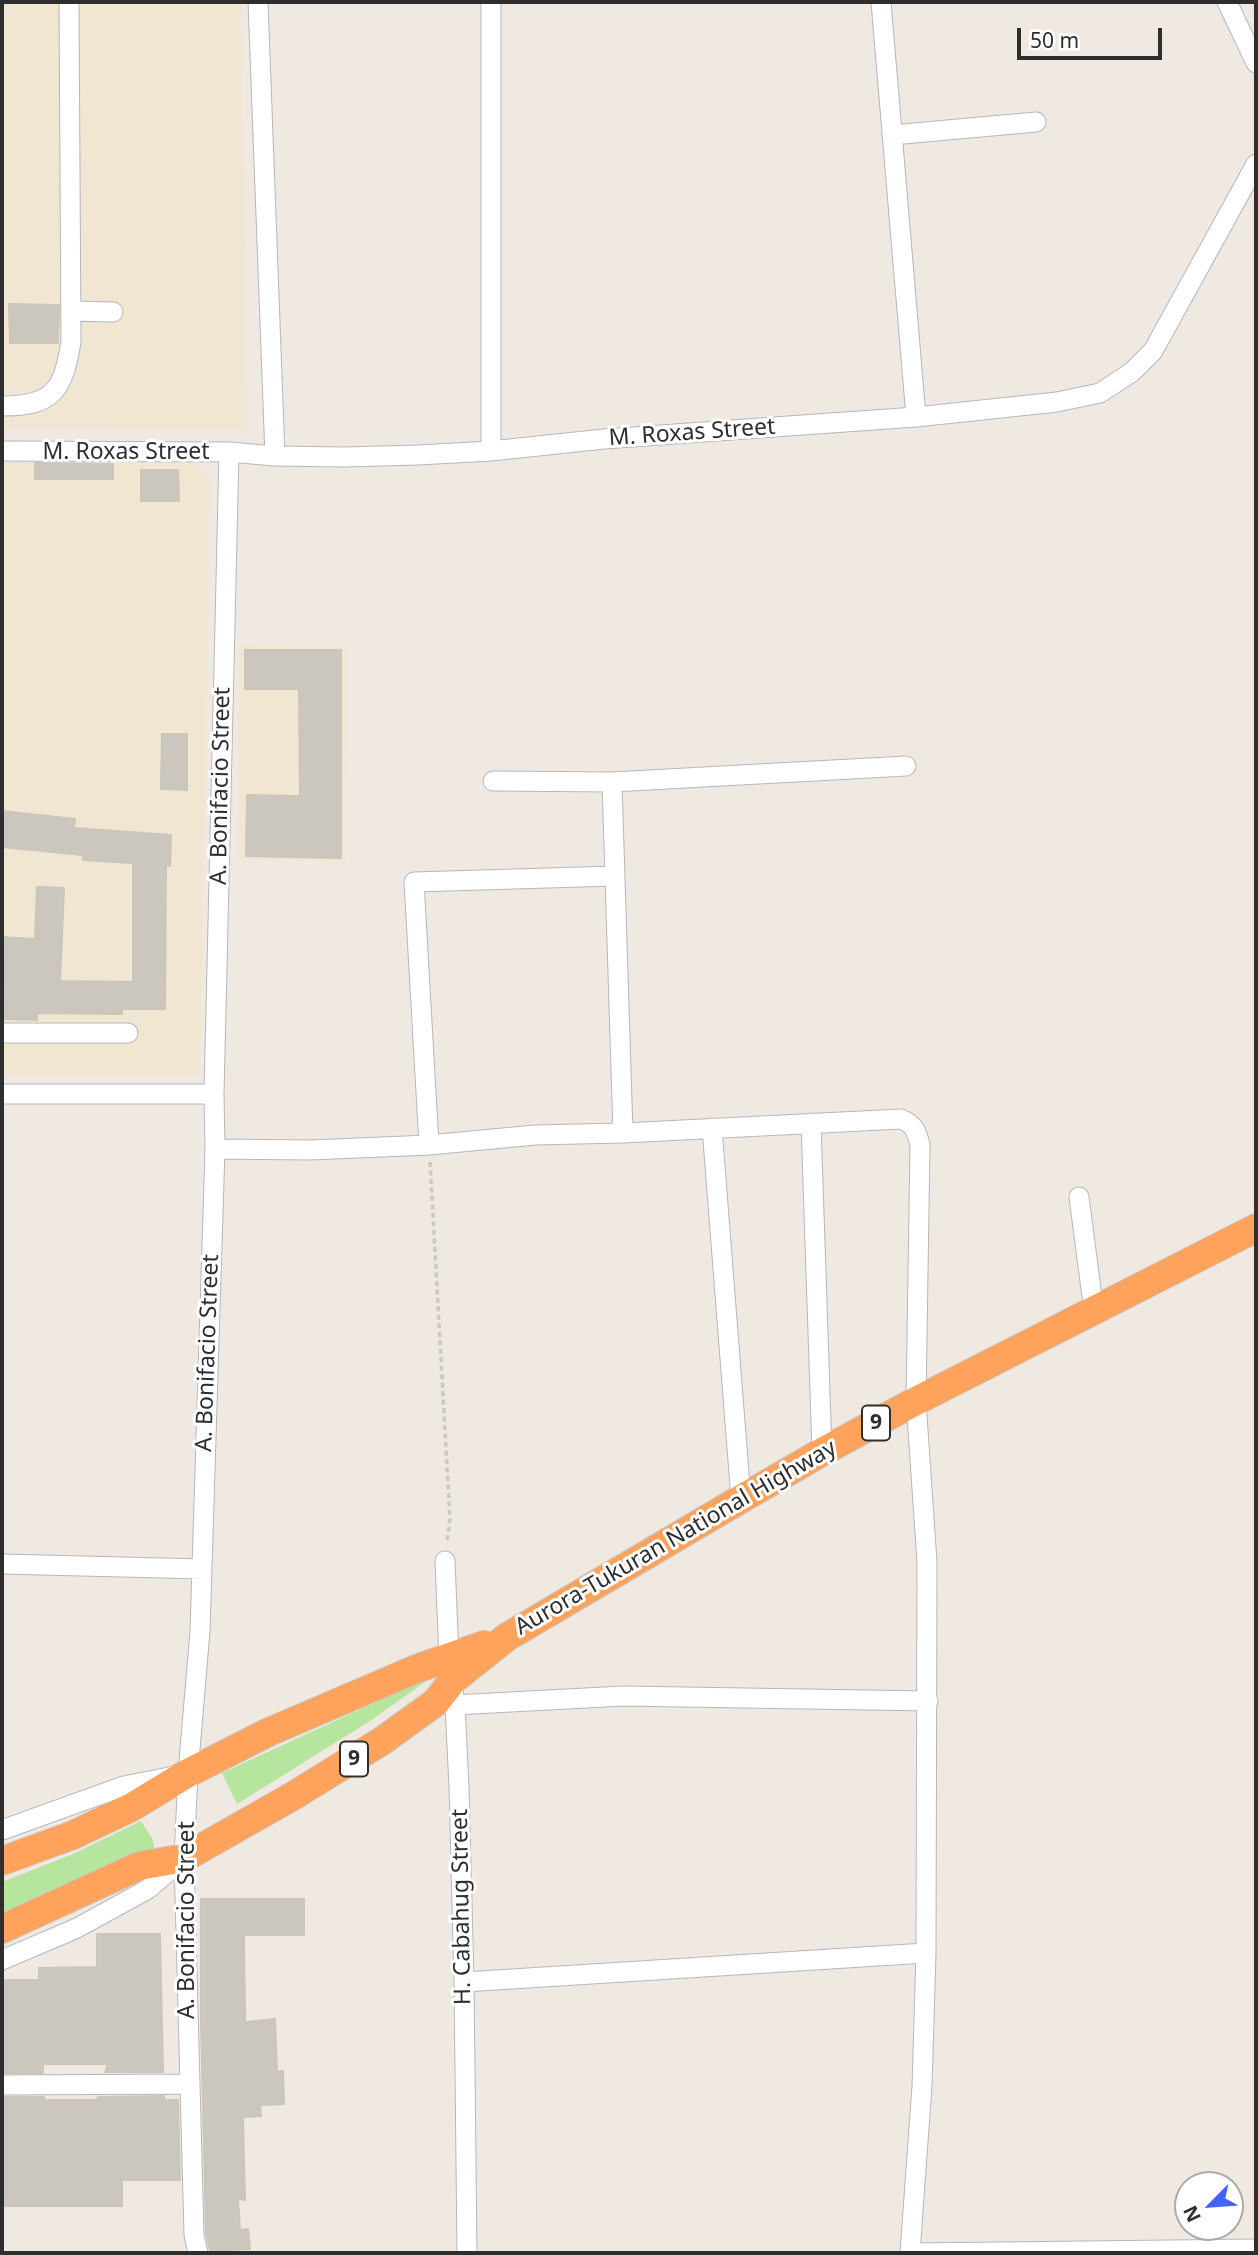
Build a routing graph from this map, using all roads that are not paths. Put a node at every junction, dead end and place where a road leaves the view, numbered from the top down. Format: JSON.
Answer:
{"nodes":[{"id":1,"x":69,"y":2,"type":"edge"},
{"id":2,"x":258,"y":2,"type":"edge"},
{"id":3,"x":491,"y":2,"type":"edge"},
{"id":4,"x":881,"y":2,"type":"edge"},
{"id":5,"x":1227,"y":2,"type":"edge"},
{"id":6,"x":1256,"y":64,"type":"edge"},
{"id":7,"x":1036,"y":122,"type":"dead end"},
{"id":8,"x":892,"y":135,"type":"junction"},
{"id":9,"x":1256,"y":164,"type":"edge"},
{"id":10,"x":71,"y":311,"type":"junction"},
{"id":11,"x":113,"y":312,"type":"dead end"},
{"id":12,"x":2,"y":406,"type":"edge"},
{"id":13,"x":916,"y":416,"type":"junction"},
{"id":14,"x":2,"y":451,"type":"edge"},
{"id":15,"x":491,"y":451,"type":"junction"},
{"id":16,"x":229,"y":452,"type":"junction"},
{"id":17,"x":275,"y":456,"type":"junction"},
{"id":18,"x":906,"y":766,"type":"dead end"},
{"id":19,"x":493,"y":781,"type":"dead end"},
{"id":20,"x":612,"y":782,"type":"junction"},
{"id":21,"x":615,"y":876,"type":"junction"},
{"id":22,"x":2,"y":1033,"type":"edge"},
{"id":23,"x":128,"y":1033,"type":"dead end"},
{"id":24,"x":2,"y":1094,"type":"edge"},
{"id":25,"x":214,"y":1094,"type":"junction"},
{"id":26,"x":811,"y":1123,"type":"junction"},
{"id":27,"x":712,"y":1128,"type":"junction"},
{"id":28,"x":623,"y":1133,"type":"junction"},
{"id":29,"x":429,"y":1145,"type":"junction"},
{"id":30,"x":215,"y":1149,"type":"junction"},
{"id":31,"x":1079,"y":1197,"type":"dead end"},
{"id":32,"x":1256,"y":1228,"type":"edge"},
{"id":33,"x":1094,"y":1312,"type":"junction"},
{"id":34,"x":916,"y":1401,"type":"junction"},
{"id":35,"x":822,"y":1452,"type":"junction"},
{"id":36,"x":741,"y":1499,"type":"junction"},
{"id":37,"x":445,"y":1562,"type":"road end"},
{"id":38,"x":2,"y":1564,"type":"edge"},
{"id":39,"x":202,"y":1569,"type":"junction"},
{"id":40,"x":452,"y":1681,"type":"junction"},
{"id":41,"x":928,"y":1702,"type":"junction"},
{"id":42,"x":188,"y":1773,"type":"junction"},
{"id":43,"x":2,"y":1830,"type":"edge"},
{"id":44,"x":184,"y":1858,"type":"junction"},
{"id":45,"x":2,"y":1861,"type":"edge"},
{"id":46,"x":2,"y":1929,"type":"edge"},
{"id":47,"x":926,"y":1953,"type":"junction"},
{"id":48,"x":2,"y":1960,"type":"edge"},
{"id":49,"x":464,"y":1982,"type":"junction"},
{"id":50,"x":189,"y":2084,"type":"junction"},
{"id":51,"x":2,"y":2085,"type":"edge"},
{"id":52,"x":1256,"y":2249,"type":"edge"},
{"id":53,"x":1183,"y":2251,"type":"edge"},
{"id":54,"x":1036,"y":2252,"type":"edge"},
{"id":55,"x":198,"y":2253,"type":"edge"},
{"id":56,"x":467,"y":2253,"type":"edge"},
{"id":57,"x":911,"y":2253,"type":"edge"}],
"edges":[{"from":1,"to":10,"type":"street"},
{"from":2,"to":17,"type":"street"},
{"from":3,"to":15,"type":"street"},
{"from":4,"to":8,"type":"street"},
{"from":5,"to":6,"type":"street"},
{"from":7,"to":8,"type":"street"},
{"from":8,"to":13,"type":"street"},
{"from":9,"to":13,"type":"street","name":"M. Roxas Street"},
{"from":10,"to":11,"type":"street"},
{"from":10,"to":12,"type":"street"},
{"from":13,"to":15,"type":"street","name":"M. Roxas Street"},
{"from":14,"to":16,"type":"street","name":"M. Roxas Street"},
{"from":15,"to":17,"type":"street","name":"M. Roxas Street"},
{"from":16,"to":17,"type":"street","name":"M. Roxas Street"},
{"from":16,"to":25,"type":"street","name":"A. Bonifacio Street"},
{"from":18,"to":20,"type":"street"},
{"from":19,"to":20,"type":"street"},
{"from":20,"to":21,"type":"street"},
{"from":21,"to":28,"type":"street"},
{"from":21,"to":29,"type":"street"},
{"from":22,"to":23,"type":"street"},
{"from":24,"to":25,"type":"street"},
{"from":25,"to":30,"type":"street","name":"A. Bonifacio Street"},
{"from":26,"to":27,"type":"street"},
{"from":26,"to":34,"type":"street"},
{"from":26,"to":35,"type":"street"},
{"from":27,"to":28,"type":"street"},
{"from":27,"to":36,"type":"street"},
{"from":28,"to":29,"type":"street"},
{"from":29,"to":30,"type":"street"},
{"from":30,"to":39,"type":"street","name":"A. Bonifacio Street"},
{"from":31,"to":33,"type":"street"},
{"from":32,"to":33,"type":"highway","name":"Aurora-Tukuran National Highway","number":"9"},
{"from":33,"to":34,"type":"highway","name":"Aurora-Tukuran National Highway","number":"9"},
{"from":34,"to":35,"type":"highway","name":"Aurora-Tukuran National Highway","number":"9"},
{"from":34,"to":41,"type":"street"},
{"from":35,"to":36,"type":"highway","name":"Aurora-Tukuran National Highway","number":"9"},
{"from":36,"to":40,"type":"highway","name":"Aurora-Tukuran National Highway","number":"9"},
{"from":37,"to":40,"type":"street","name":"H. Cabahug Street"},
{"from":38,"to":39,"type":"street"},
{"from":39,"to":42,"type":"street","name":"A. Bonifacio Street"},
{"from":40,"to":41,"type":"street"},
{"from":40,"to":42,"type":"highway","name":"Aurora-Tukuran National Highway","number":"9"},
{"from":40,"to":44,"type":"highway","name":"Aurora-Tukuran National Highway","number":"9"},
{"from":40,"to":49,"type":"street","name":"H. Cabahug Street"},
{"from":41,"to":47,"type":"street"},
{"from":42,"to":43,"type":"street","name":"Aurora-Tukuran National Highway","number":"9"},
{"from":42,"to":44,"type":"street","name":"A. Bonifacio Street"},
{"from":42,"to":45,"type":"highway","name":"Aurora-Tukuran National Highway","number":"9"},
{"from":44,"to":46,"type":"highway","name":"Aurora-Tukuran National Highway","number":"9"},
{"from":44,"to":48,"type":"street","name":"Aurora-Tukuran National Highway","number":"9"},
{"from":44,"to":50,"type":"street","name":"A. Bonifacio Street"},
{"from":47,"to":49,"type":"street"},
{"from":47,"to":57,"type":"street"},
{"from":49,"to":56,"type":"street","name":"H. Cabahug Street"},
{"from":50,"to":51,"type":"street"},
{"from":50,"to":55,"type":"street","name":"A. Bonifacio Street"},
{"from":52,"to":53,"type":"street"},
{"from":53,"to":54,"type":"street"},
{"from":54,"to":57,"type":"street"}]}
